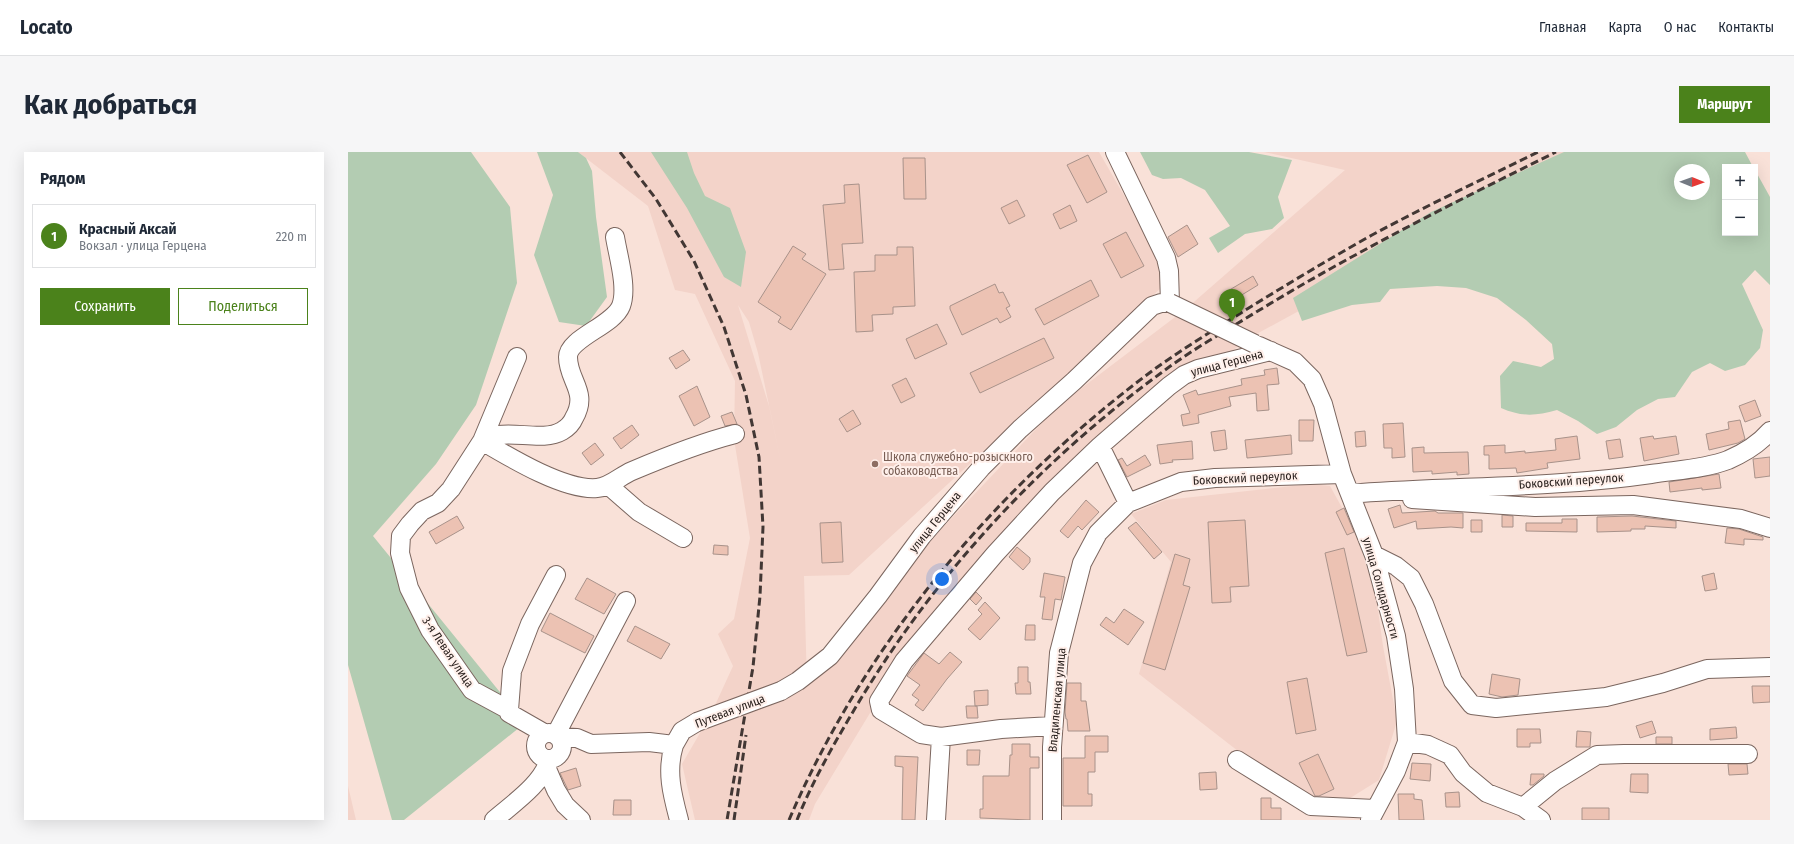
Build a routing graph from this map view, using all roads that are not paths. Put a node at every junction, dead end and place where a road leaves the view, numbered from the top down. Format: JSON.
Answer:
{"nodes":[{"id":1,"x":1115,"y":152,"type":"edge"},
{"id":2,"x":615,"y":237,"type":"dead end"},
{"id":3,"x":1170,"y":303,"type":"junction"},
{"id":4,"x":1263,"y":347,"type":"junction"},
{"id":5,"x":517,"y":357,"type":"dead end"},
{"id":6,"x":1770,"y":432,"type":"edge"},
{"id":7,"x":735,"y":434,"type":"dead end"},
{"id":8,"x":482,"y":441,"type":"junction"},
{"id":9,"x":1100,"y":446,"type":"junction"},
{"id":10,"x":1342,"y":474,"type":"junction"},
{"id":11,"x":608,"y":485,"type":"junction"},
{"id":12,"x":1355,"y":492,"type":"junction"},
{"id":13,"x":1128,"y":503,"type":"junction"},
{"id":14,"x":1770,"y":528,"type":"edge"},
{"id":15,"x":683,"y":538,"type":"dead end"},
{"id":16,"x":1374,"y":555,"type":"junction"},
{"id":17,"x":556,"y":574,"type":"dead end"},
{"id":18,"x":626,"y":601,"type":"dead end"},
{"id":19,"x":1770,"y":667,"type":"edge"},
{"id":20,"x":781,"y":691,"type":"joint"},
{"id":21,"x":509,"y":710,"type":"junction"},
{"id":22,"x":1053,"y":726,"type":"junction"},
{"id":23,"x":941,"y":737,"type":"junction"},
{"id":24,"x":1407,"y":742,"type":"junction"},
{"id":25,"x":674,"y":744,"type":"junction"},
{"id":26,"x":553,"y":747,"type":"junction"},
{"id":27,"x":1748,"y":754,"type":"dead end"},
{"id":28,"x":1237,"y":760,"type":"dead end"},
{"id":29,"x":1523,"y":807,"type":"junction"},
{"id":30,"x":1372,"y":814,"type":"edge"},
{"id":31,"x":494,"y":820,"type":"edge"},
{"id":32,"x":581,"y":820,"type":"edge"},
{"id":33,"x":679,"y":820,"type":"edge"},
{"id":34,"x":936,"y":820,"type":"edge"},
{"id":35,"x":1052,"y":820,"type":"edge"},
{"id":36,"x":1541,"y":820,"type":"edge"}],
"edges":[{"from":1,"to":3,"type":"street"},
{"from":2,"to":8,"type":"street"},
{"from":3,"to":4,"type":"street","bridge":true},
{"from":3,"to":20,"type":"street","name":"улица Герцена"},
{"from":4,"to":9,"type":"street","name":"улица Герцена"},
{"from":4,"to":10,"type":"street","name":"улица Солидарности"},
{"from":5,"to":8,"type":"street","name":"3-я Левая улица"},
{"from":6,"to":12,"type":"street","name":"Боковский переулок"},
{"from":7,"to":11,"type":"street"},
{"from":8,"to":11,"type":"street"},
{"from":8,"to":21,"type":"street","name":"3-я Левая улица"},
{"from":9,"to":13,"type":"street"},
{"from":9,"to":23,"type":"street","name":"улица Герцена"},
{"from":10,"to":12,"type":"street","name":"улица Солидарности"},
{"from":10,"to":13,"type":"street","name":"Боковский переулок"},
{"from":11,"to":15,"type":"street"},
{"from":12,"to":14,"type":"street","name":"Боковский переулок"},
{"from":12,"to":16,"type":"street","name":"улица Солидарности"},
{"from":13,"to":22,"type":"street","name":"Владиленская улица"},
{"from":16,"to":19,"type":"street"},
{"from":16,"to":24,"type":"street","name":"улица Солидарности"},
{"from":17,"to":21,"type":"street"},
{"from":18,"to":26,"type":"street"},
{"from":20,"to":25,"type":"street","name":"Путевая улица","bridge":true},
{"from":21,"to":26,"type":"street","name":"3-я Левая улица"},
{"from":22,"to":23,"type":"street"},
{"from":22,"to":35,"type":"street","name":"Владиленская улица"},
{"from":23,"to":34,"type":"street"},
{"from":24,"to":29,"type":"street"},
{"from":24,"to":30,"type":"street","name":"улица Солидарности"},
{"from":25,"to":26,"type":"street"},
{"from":25,"to":33,"type":"street"},
{"from":26,"to":31,"type":"street"},
{"from":26,"to":32,"type":"street"},
{"from":27,"to":29,"type":"street"},
{"from":28,"to":30,"type":"street"},
{"from":29,"to":36,"type":"street"}]}
